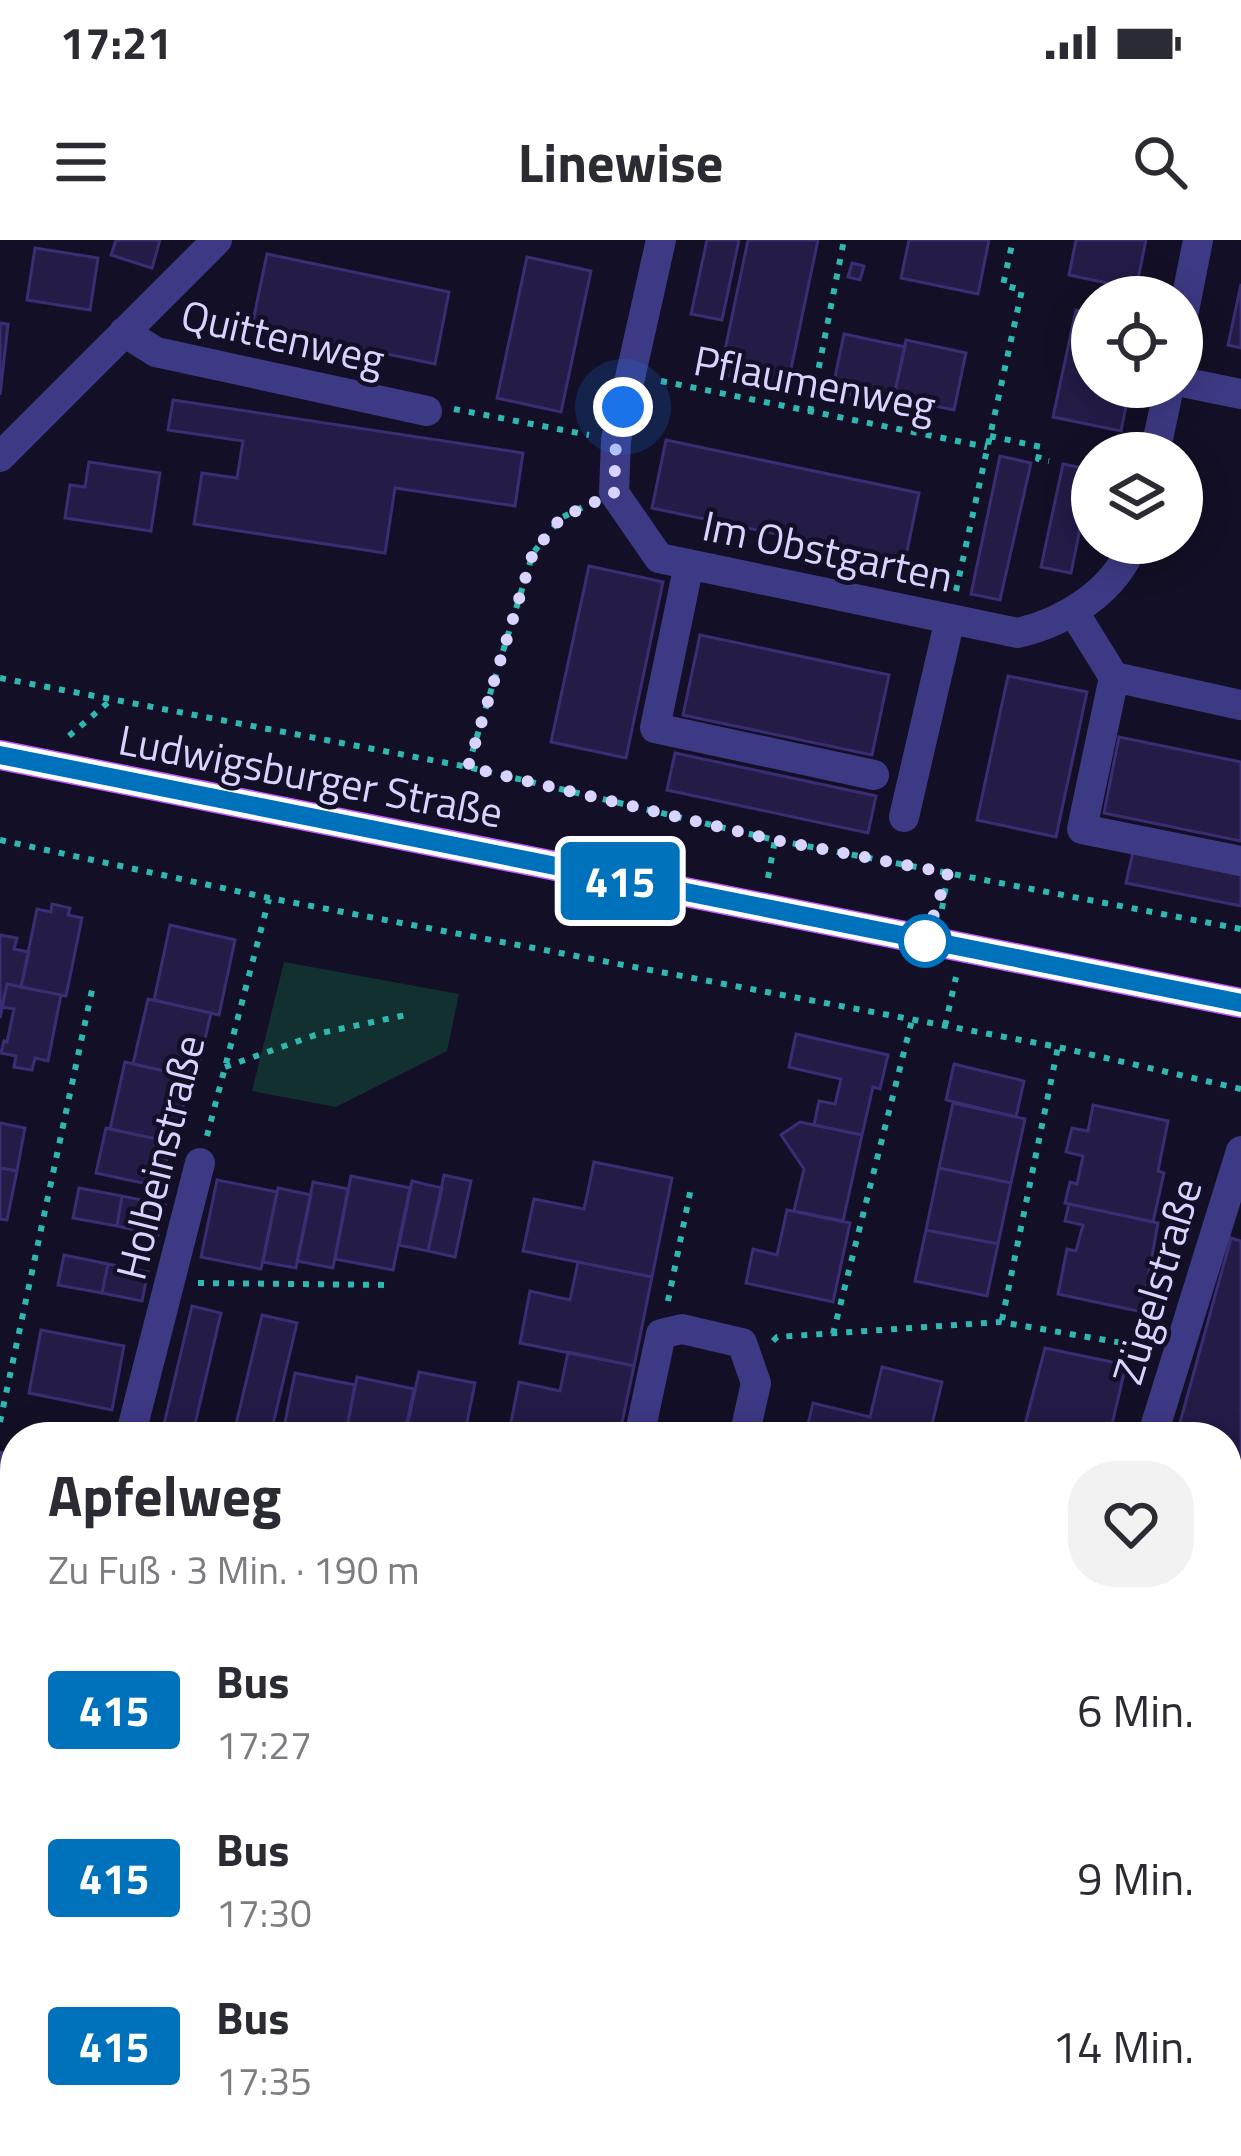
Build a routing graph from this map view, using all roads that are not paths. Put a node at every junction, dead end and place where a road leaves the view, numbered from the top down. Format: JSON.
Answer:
{"nodes":[{"id":1,"x":217,"y":240,"type":"edge"},
{"id":2,"x":661,"y":240,"type":"edge"},
{"id":3,"x":1198,"y":240,"type":"edge"},
{"id":4,"x":1191,"y":276,"type":"edge"},
{"id":5,"x":124,"y":332,"type":"junction"},
{"id":6,"x":1203,"y":386,"type":"edge"},
{"id":7,"x":1241,"y":394,"type":"edge"},
{"id":8,"x":428,"y":411,"type":"road end"},
{"id":9,"x":0,"y":457,"type":"edge"},
{"id":10,"x":689,"y":564,"type":"junction"},
{"id":11,"x":1124,"y":564,"type":"edge"},
{"id":12,"x":1073,"y":611,"type":"junction"},
{"id":13,"x":950,"y":619,"type":"junction"},
{"id":14,"x":1114,"y":677,"type":"junction"},
{"id":15,"x":1241,"y":705,"type":"edge"},
{"id":16,"x":0,"y":755,"type":"edge"},
{"id":17,"x":874,"y":775,"type":"dead end"},
{"id":18,"x":904,"y":818,"type":"dead end"},
{"id":19,"x":1241,"y":861,"type":"edge"},
{"id":20,"x":1241,"y":1003,"type":"edge"},
{"id":21,"x":1241,"y":1150,"type":"edge"},
{"id":22,"x":200,"y":1163,"type":"road end"},
{"id":23,"x":134,"y":1422,"type":"edge"},
{"id":24,"x":642,"y":1422,"type":"edge"},
{"id":25,"x":747,"y":1422,"type":"edge"},
{"id":26,"x":1157,"y":1422,"type":"edge"}],
"edges":[{"from":1,"to":5,"type":"street"},
{"from":2,"to":10,"type":"street","name":"Im Obstgarten"},
{"from":3,"to":4,"type":"street"},
{"from":5,"to":8,"type":"street","name":"Quittenweg"},
{"from":5,"to":9,"type":"street"},
{"from":6,"to":7,"type":"street"},
{"from":10,"to":13,"type":"street","name":"Im Obstgarten"},
{"from":10,"to":17,"type":"street"},
{"from":11,"to":12,"type":"street","name":"Im Obstgarten"},
{"from":12,"to":13,"type":"street","name":"Im Obstgarten"},
{"from":12,"to":14,"type":"street"},
{"from":13,"to":18,"type":"street"},
{"from":14,"to":15,"type":"street"},
{"from":14,"to":19,"type":"street"},
{"from":16,"to":20,"type":"main road","name":"Ludwigsburger Straße"},
{"from":21,"to":26,"type":"street","name":"Zügelstraße"},
{"from":22,"to":23,"type":"street","name":"Holbeinstraße"},
{"from":24,"to":25,"type":"street"}]}
